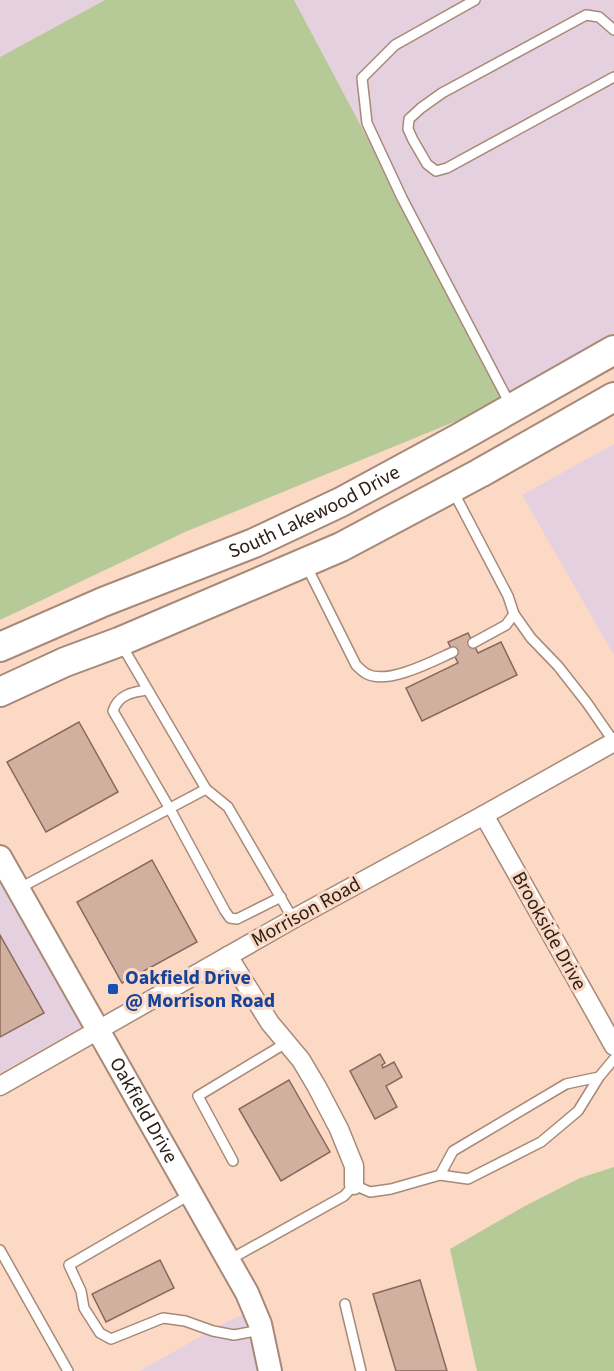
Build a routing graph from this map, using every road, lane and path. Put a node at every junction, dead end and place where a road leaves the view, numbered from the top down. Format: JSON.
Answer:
{"nodes":[{"id":1,"x":475,"y":0,"type":"edge"},
{"id":2,"x":614,"y":30,"type":"edge"},
{"id":3,"x":614,"y":77,"type":"edge"},
{"id":4,"x":614,"y":350,"type":"edge"},
{"id":5,"x":612,"y":402,"type":"edge"},
{"id":6,"x":512,"y":408,"type":"junction"},
{"id":7,"x":451,"y":488,"type":"junction"},
{"id":8,"x":304,"y":563,"type":"junction"},
{"id":9,"x":514,"y":614,"type":"junction"},
{"id":10,"x":119,"y":642,"type":"junction"},
{"id":11,"x":473,"y":643,"type":"dead end"},
{"id":12,"x":0,"y":647,"type":"edge"},
{"id":13,"x":453,"y":652,"type":"dead end"},
{"id":14,"x":147,"y":690,"type":"junction"},
{"id":15,"x":0,"y":692,"type":"edge"},
{"id":16,"x":614,"y":742,"type":"edge"},
{"id":17,"x":206,"y":789,"type":"junction"},
{"id":18,"x":170,"y":809,"type":"junction"},
{"id":19,"x":484,"y":815,"type":"junction"},
{"id":20,"x":0,"y":857,"type":"edge"},
{"id":21,"x":18,"y":889,"type":"junction"},
{"id":22,"x":281,"y":897,"type":"junction"},
{"id":23,"x":293,"y":919,"type":"junction"},
{"id":24,"x":228,"y":956,"type":"junction"},
{"id":25,"x":99,"y":1030,"type":"junction"},
{"id":26,"x":286,"y":1043,"type":"junction"},
{"id":27,"x":614,"y":1046,"type":"edge"},
{"id":28,"x":614,"y":1059,"type":"edge"},
{"id":29,"x":598,"y":1077,"type":"junction"},
{"id":30,"x":0,"y":1086,"type":"edge"},
{"id":31,"x":234,"y":1161,"type":"dead end"},
{"id":32,"x":440,"y":1175,"type":"junction"},
{"id":33,"x":354,"y":1185,"type":"junction"},
{"id":34,"x":191,"y":1194,"type":"junction"},
{"id":35,"x":0,"y":1250,"type":"edge"},
{"id":36,"x":229,"y":1260,"type":"junction"},
{"id":37,"x":345,"y":1304,"type":"dead end"},
{"id":38,"x":261,"y":1330,"type":"junction"},
{"id":39,"x":68,"y":1371,"type":"edge"},
{"id":40,"x":270,"y":1371,"type":"edge"},
{"id":41,"x":361,"y":1371,"type":"edge"}],
"edges":[{"from":1,"to":6,"type":"lane"},
{"from":2,"to":3,"type":"lane"},
{"from":4,"to":6,"type":"main road","name":"South Lakewood Drive"},
{"from":5,"to":7,"type":"main road","name":"South Lakewood Drive"},
{"from":6,"to":12,"type":"main road","name":"South Lakewood Drive"},
{"from":7,"to":8,"type":"main road","name":"South Lakewood Drive"},
{"from":7,"to":9,"type":"lane"},
{"from":8,"to":10,"type":"main road","name":"South Lakewood Drive"},
{"from":8,"to":13,"type":"lane"},
{"from":9,"to":11,"type":"lane"},
{"from":9,"to":16,"type":"lane"},
{"from":10,"to":14,"type":"lane"},
{"from":10,"to":15,"type":"main road","name":"South Lakewood Drive"},
{"from":14,"to":17,"type":"lane"},
{"from":14,"to":18,"type":"lane"},
{"from":16,"to":19,"type":"street","name":"Morrison Road"},
{"from":17,"to":18,"type":"lane"},
{"from":17,"to":22,"type":"lane"},
{"from":18,"to":21,"type":"lane"},
{"from":18,"to":22,"type":"lane"},
{"from":19,"to":23,"type":"street","name":"Morrison Road"},
{"from":19,"to":27,"type":"street","name":"Brookside Drive"},
{"from":20,"to":21,"type":"street","name":"Oakfield Drive"},
{"from":21,"to":25,"type":"street","name":"Oakfield Drive"},
{"from":22,"to":23,"type":"lane"},
{"from":23,"to":24,"type":"street","name":"Morrison Road"},
{"from":24,"to":25,"type":"street","name":"Morrison Road"},
{"from":24,"to":26,"type":"street"},
{"from":25,"to":30,"type":"street","name":"Morrison Road"},
{"from":25,"to":34,"type":"street","name":"Oakfield Drive"},
{"from":26,"to":31,"type":"lane"},
{"from":26,"to":33,"type":"street"},
{"from":28,"to":29,"type":"lane"},
{"from":29,"to":32,"type":"lane"},
{"from":29,"to":32,"type":"lane"},
{"from":32,"to":33,"type":"lane"},
{"from":33,"to":36,"type":"lane"},
{"from":34,"to":36,"type":"street","name":"Oakfield Drive"},
{"from":34,"to":38,"type":"lane"},
{"from":35,"to":39,"type":"lane"},
{"from":36,"to":38,"type":"street","name":"Oakfield Drive"},
{"from":37,"to":41,"type":"lane"},
{"from":38,"to":40,"type":"street","name":"Oakfield Drive"}]}
